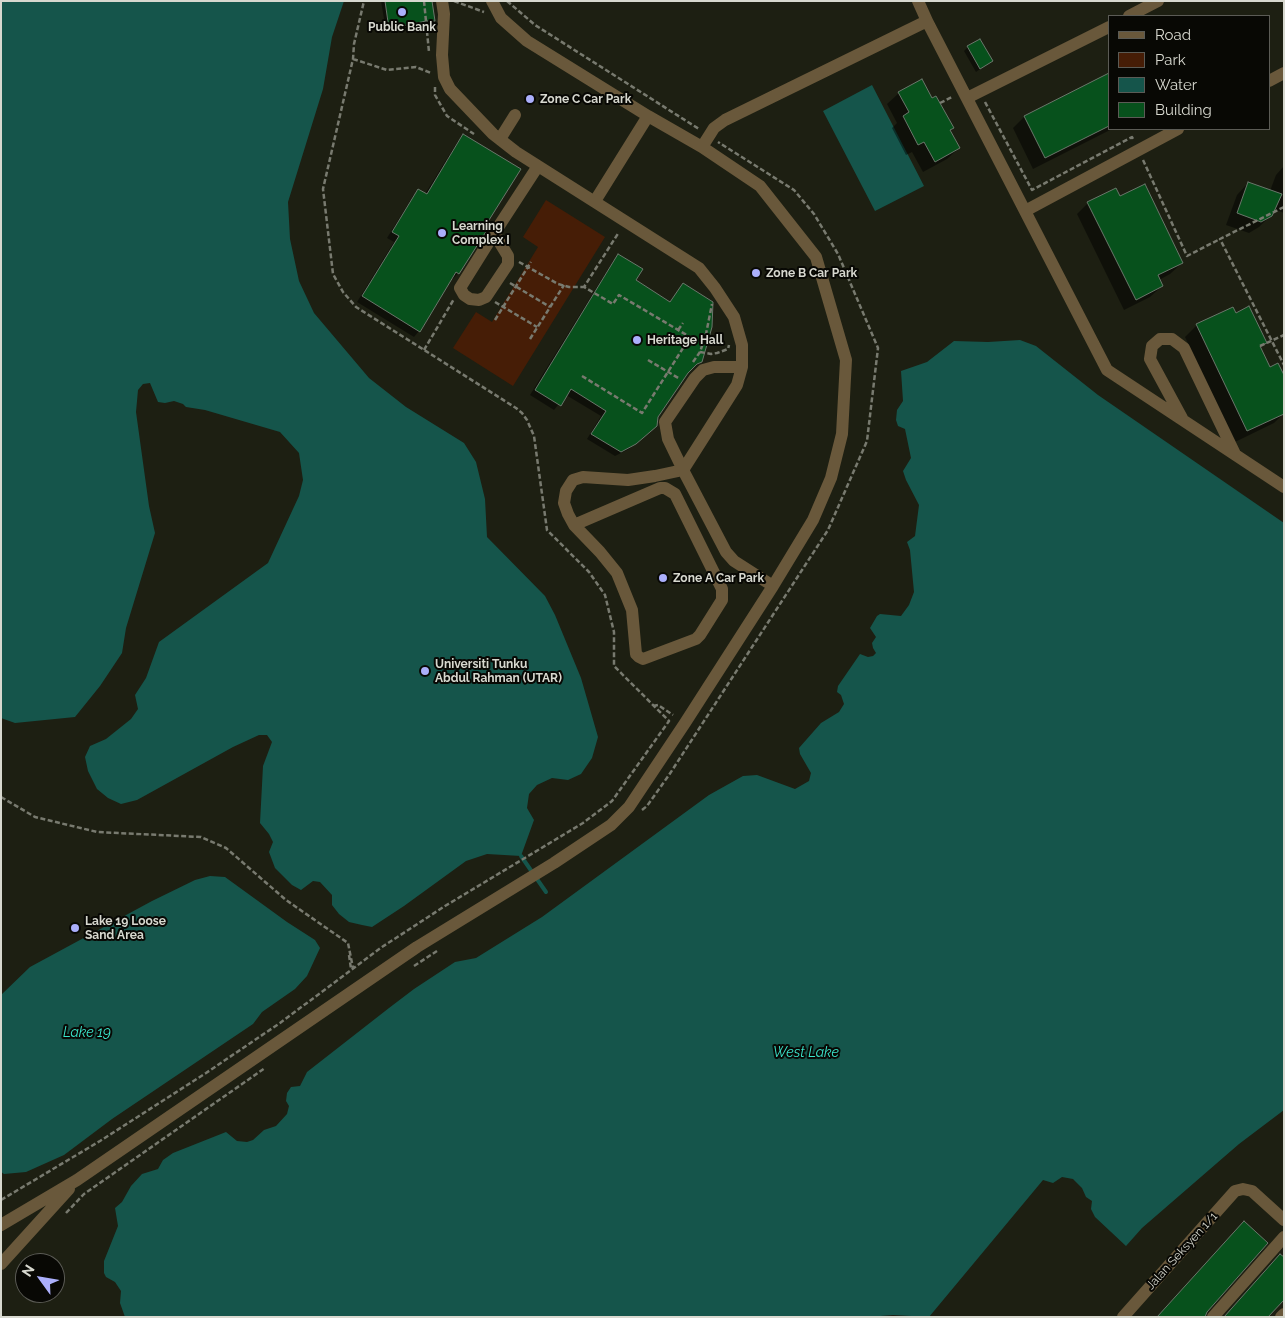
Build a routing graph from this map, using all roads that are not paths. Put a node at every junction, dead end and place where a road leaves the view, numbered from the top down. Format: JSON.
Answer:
{"nodes":[{"id":1,"x":442,"y":1,"type":"edge"},
{"id":2,"x":918,"y":1,"type":"edge"},
{"id":3,"x":1158,"y":1,"type":"edge"},
{"id":4,"x":490,"y":7,"type":"edge"},
{"id":5,"x":1131,"y":15,"type":"edge"},
{"id":6,"x":927,"y":21,"type":"junction"},
{"id":7,"x":1108,"y":28,"type":"edge"},
{"id":8,"x":1284,"y":73,"type":"edge"},
{"id":9,"x":1270,"y":80,"type":"edge"},
{"id":10,"x":967,"y":98,"type":"junction"},
{"id":11,"x":514,"y":115,"type":"dead end"},
{"id":12,"x":648,"y":116,"type":"junction"},
{"id":13,"x":1176,"y":130,"type":"edge"},
{"id":14,"x":500,"y":139,"type":"junction"},
{"id":15,"x":702,"y":147,"type":"junction"},
{"id":16,"x":538,"y":166,"type":"junction"},
{"id":17,"x":595,"y":200,"type":"junction"},
{"id":18,"x":1025,"y":211,"type":"junction"},
{"id":19,"x":495,"y":232,"type":"junction"},
{"id":20,"x":742,"y":368,"type":"junction"},
{"id":21,"x":1183,"y":420,"type":"junction"},
{"id":22,"x":1235,"y":455,"type":"junction"},
{"id":23,"x":683,"y":470,"type":"junction"},
{"id":24,"x":1284,"y":486,"type":"edge"},
{"id":25,"x":574,"y":525,"type":"junction"},
{"id":26,"x":773,"y":586,"type":"junction"},
{"id":27,"x":77,"y":1180,"type":"junction"},
{"id":28,"x":1284,"y":1220,"type":"edge"},
{"id":29,"x":1,"y":1225,"type":"edge"},
{"id":30,"x":1284,"y":1237,"type":"edge"},
{"id":31,"x":1,"y":1264,"type":"edge"},
{"id":32,"x":1284,"y":1314,"type":"edge"},
{"id":33,"x":1123,"y":1317,"type":"edge"},
{"id":34,"x":1212,"y":1317,"type":"edge"},
{"id":35,"x":1281,"y":1317,"type":"edge"}],
"edges":[{"from":1,"to":14,"type":"street"},
{"from":2,"to":6,"type":"street"},
{"from":3,"to":5,"type":"street"},
{"from":4,"to":12,"type":"street"},
{"from":6,"to":10,"type":"street"},
{"from":6,"to":15,"type":"street"},
{"from":7,"to":10,"type":"street"},
{"from":8,"to":9,"type":"street"},
{"from":10,"to":18,"type":"street"},
{"from":11,"to":14,"type":"street"},
{"from":12,"to":15,"type":"street"},
{"from":12,"to":17,"type":"street"},
{"from":13,"to":18,"type":"street"},
{"from":14,"to":16,"type":"street"},
{"from":15,"to":26,"type":"street"},
{"from":16,"to":17,"type":"street"},
{"from":16,"to":19,"type":"street"},
{"from":17,"to":20,"type":"street"},
{"from":18,"to":21,"type":"street"},
{"from":19,"to":19,"type":"street"},
{"from":20,"to":23,"type":"street"},
{"from":20,"to":23,"type":"street"},
{"from":21,"to":22,"type":"street"},
{"from":21,"to":22,"type":"street"},
{"from":22,"to":24,"type":"street"},
{"from":23,"to":25,"type":"street"},
{"from":23,"to":26,"type":"street"},
{"from":25,"to":25,"type":"street"},
{"from":26,"to":27,"type":"street"},
{"from":27,"to":29,"type":"street"},
{"from":27,"to":31,"type":"street"},
{"from":28,"to":33,"type":"street","name":"Jalan Seksyen 1/1"},
{"from":30,"to":34,"type":"street"},
{"from":32,"to":35,"type":"street"}]}
